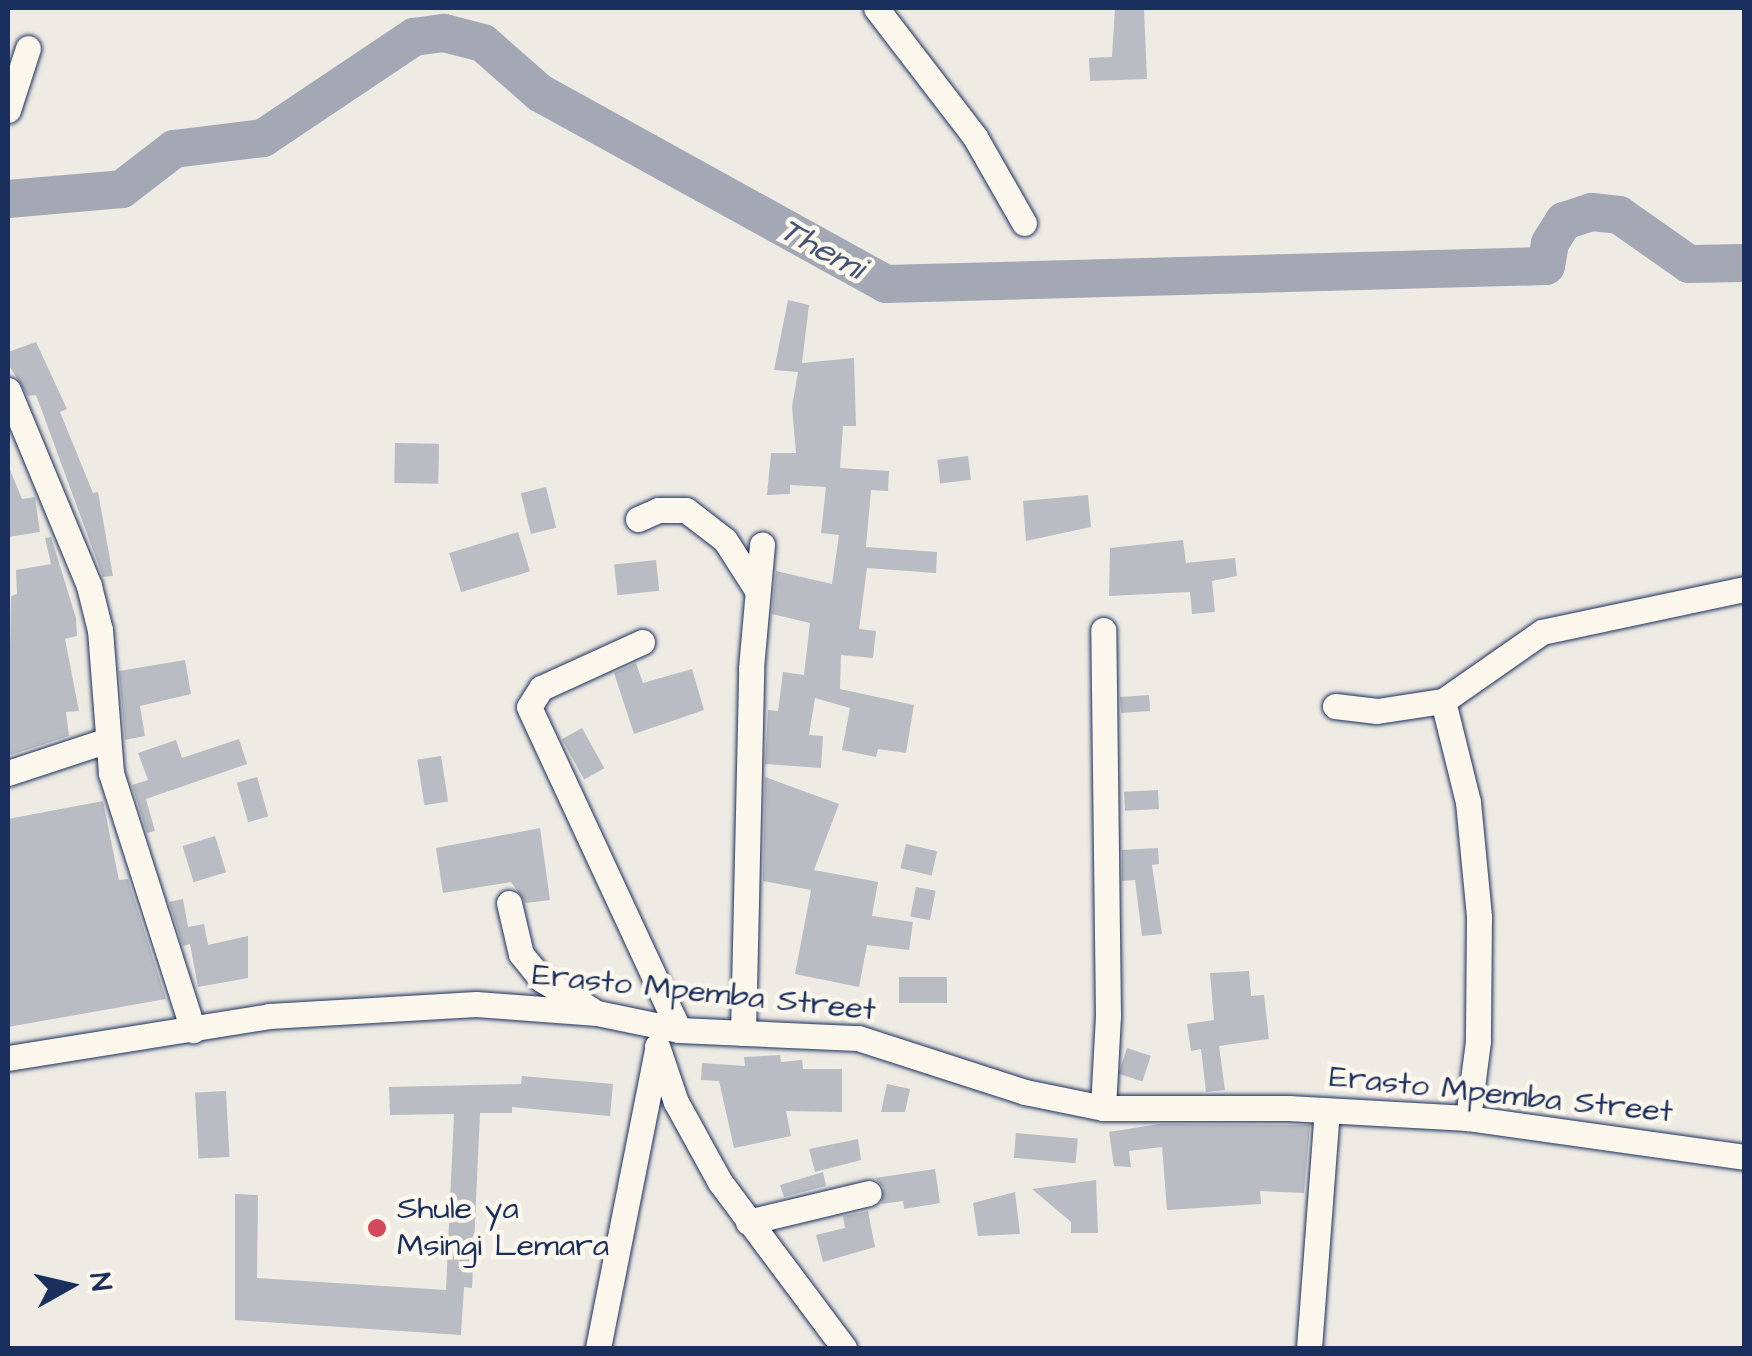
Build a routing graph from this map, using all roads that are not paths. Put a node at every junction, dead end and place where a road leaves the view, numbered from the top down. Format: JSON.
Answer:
{"nodes":[{"id":1,"x":876,"y":8,"type":"edge"},
{"id":2,"x":28,"y":48,"type":"dead end"},
{"id":3,"x":8,"y":110,"type":"edge"},
{"id":4,"x":1024,"y":223,"type":"dead end"},
{"id":5,"x":8,"y":390,"type":"edge"},
{"id":6,"x":638,"y":519,"type":"dead end"},
{"id":7,"x":762,"y":544,"type":"dead end"},
{"id":8,"x":1744,"y":589,"type":"edge"},
{"id":9,"x":757,"y":590,"type":"junction"},
{"id":10,"x":1104,"y":630,"type":"dead end"},
{"id":11,"x":642,"y":642,"type":"dead end"},
{"id":12,"x":1443,"y":702,"type":"junction"},
{"id":13,"x":1335,"y":706,"type":"dead end"},
{"id":14,"x":106,"y":740,"type":"junction"},
{"id":15,"x":8,"y":773,"type":"edge"},
{"id":16,"x":509,"y":903,"type":"dead end"},
{"id":17,"x":596,"y":1013,"type":"junction"},
{"id":18,"x":193,"y":1030,"type":"junction"},
{"id":19,"x":743,"y":1033,"type":"junction"},
{"id":20,"x":665,"y":1034,"type":"junction"},
{"id":21,"x":8,"y":1058,"type":"edge"},
{"id":22,"x":1103,"y":1108,"type":"junction"},
{"id":23,"x":1327,"y":1110,"type":"junction"},
{"id":24,"x":1468,"y":1118,"type":"junction"},
{"id":25,"x":1744,"y":1157,"type":"edge"},
{"id":26,"x":869,"y":1193,"type":"dead end"},
{"id":27,"x":748,"y":1222,"type":"junction"},
{"id":28,"x":598,"y":1348,"type":"edge"},
{"id":29,"x":844,"y":1348,"type":"edge"},
{"id":30,"x":1309,"y":1348,"type":"edge"}],
"edges":[{"from":1,"to":4,"type":"street"},
{"from":2,"to":3,"type":"street"},
{"from":5,"to":14,"type":"street"},
{"from":6,"to":9,"type":"street"},
{"from":7,"to":9,"type":"street"},
{"from":8,"to":12,"type":"street"},
{"from":9,"to":19,"type":"street"},
{"from":10,"to":22,"type":"street"},
{"from":11,"to":20,"type":"street"},
{"from":12,"to":13,"type":"street"},
{"from":12,"to":24,"type":"street"},
{"from":14,"to":15,"type":"street"},
{"from":14,"to":18,"type":"street"},
{"from":16,"to":17,"type":"street"},
{"from":17,"to":18,"type":"street","name":"Erasto Mpemba Street"},
{"from":17,"to":20,"type":"street","name":"Erasto Mpemba Street"},
{"from":18,"to":21,"type":"street","name":"Erasto Mpemba Street"},
{"from":19,"to":20,"type":"street","name":"Erasto Mpemba Street"},
{"from":19,"to":22,"type":"street","name":"Erasto Mpemba Street"},
{"from":20,"to":27,"type":"street"},
{"from":20,"to":28,"type":"street"},
{"from":22,"to":23,"type":"street","name":"Erasto Mpemba Street"},
{"from":23,"to":24,"type":"street","name":"Erasto Mpemba Street"},
{"from":23,"to":30,"type":"street"},
{"from":24,"to":25,"type":"street","name":"Erasto Mpemba Street"},
{"from":26,"to":27,"type":"street"},
{"from":27,"to":29,"type":"street"}]}
